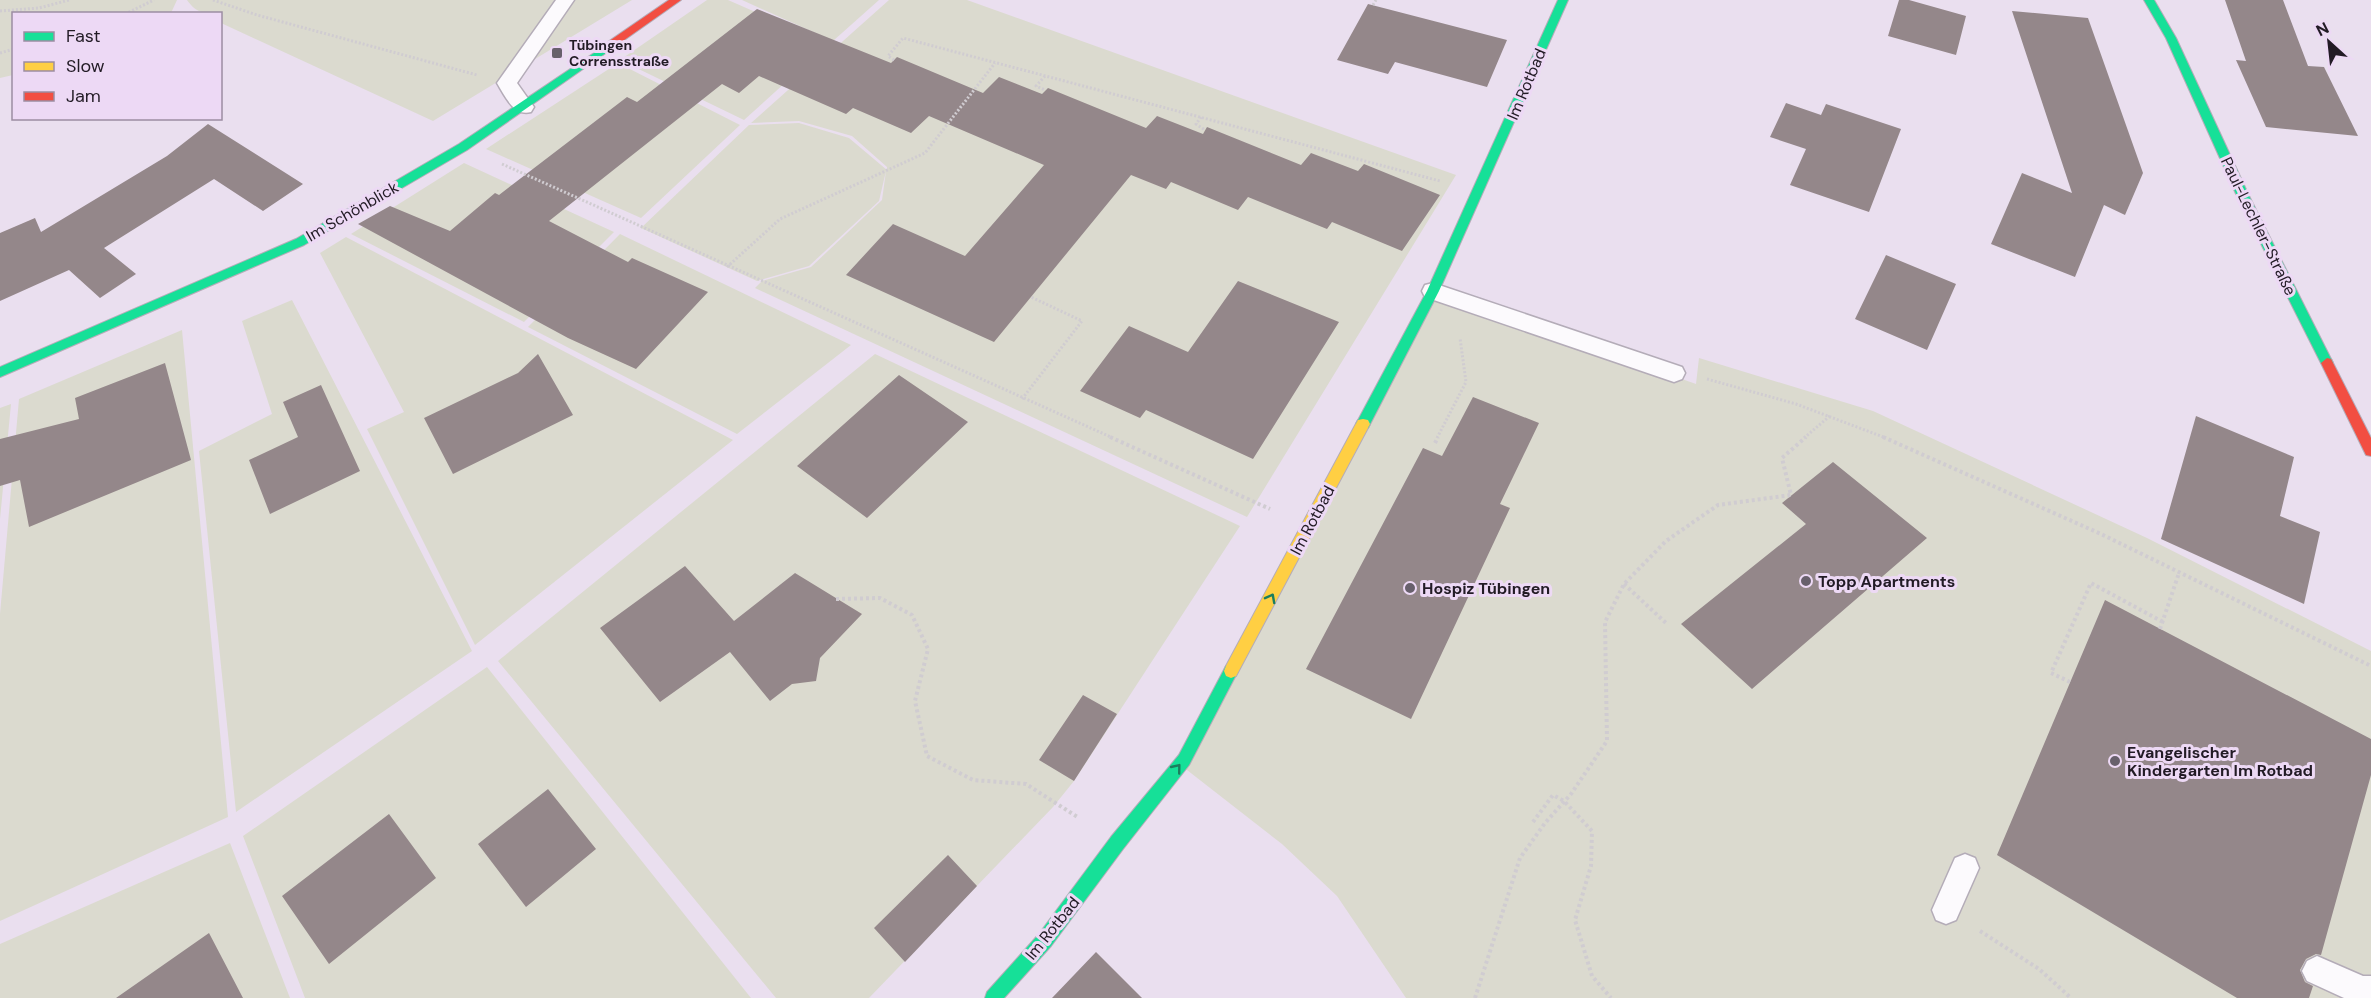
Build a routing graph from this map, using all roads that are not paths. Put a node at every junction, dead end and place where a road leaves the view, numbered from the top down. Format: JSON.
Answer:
{"nodes":[{"id":1,"x":565,"y":0,"type":"edge"},
{"id":2,"x":676,"y":0,"type":"edge"},
{"id":3,"x":1563,"y":0,"type":"edge"},
{"id":4,"x":2149,"y":0,"type":"edge"},
{"id":5,"x":524,"y":107,"type":"junction"},
{"id":6,"x":1432,"y":291,"type":"junction"},
{"id":7,"x":0,"y":372,"type":"edge"},
{"id":8,"x":1674,"y":373,"type":"road end"},
{"id":9,"x":2371,"y":451,"type":"edge"},
{"id":10,"x":1965,"y":868,"type":"dead end"},
{"id":11,"x":1946,"y":910,"type":"road end"},
{"id":12,"x":2317,"y":971,"type":"dead end"},
{"id":13,"x":2371,"y":991,"type":"edge"},
{"id":14,"x":993,"y":998,"type":"edge"}],
"edges":[{"from":1,"to":5,"type":"lane"},
{"from":2,"to":5,"type":"street","name":"Im Schönblick"},
{"from":3,"to":6,"type":"street","name":"Im Rotbad"},
{"from":4,"to":9,"type":"street","name":"Paul-Lechler-Straße"},
{"from":5,"to":7,"type":"street","name":"Im Schönblick"},
{"from":6,"to":8,"type":"lane"},
{"from":14,"to":6,"type":"street","name":"Im Rotbad","one_way":true},
{"from":10,"to":11,"type":"lane"},
{"from":12,"to":13,"type":"lane"}]}
